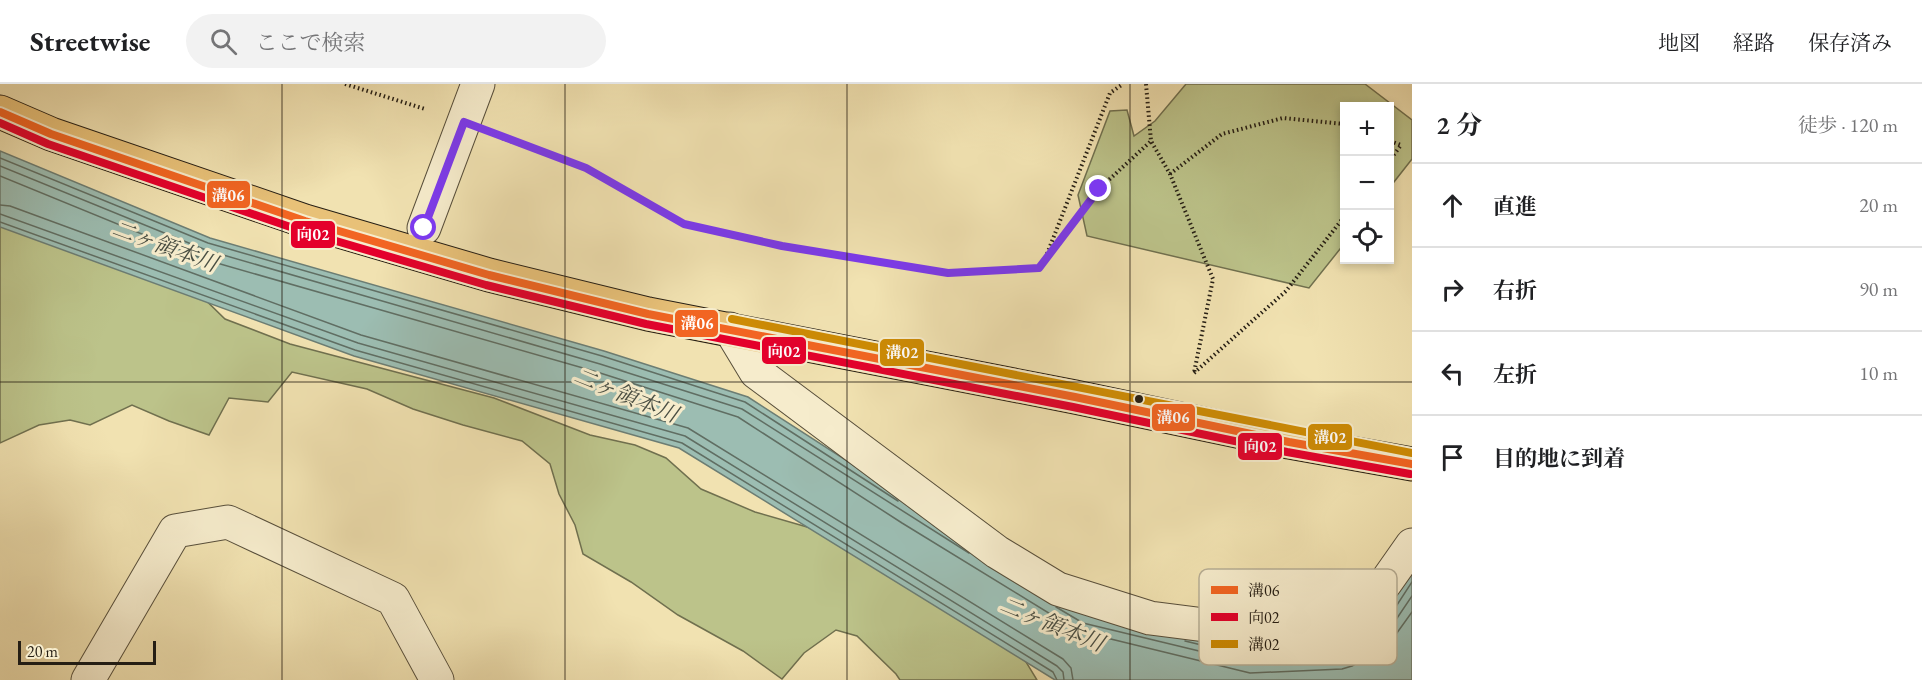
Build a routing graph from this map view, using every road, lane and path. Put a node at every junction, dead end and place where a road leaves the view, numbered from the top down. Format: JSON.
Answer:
{"nodes":[{"id":1,"x":345,"y":84,"type":"edge"},
{"id":2,"x":478,"y":84,"type":"edge"},
{"id":3,"x":1122,"y":84,"type":"edge"},
{"id":4,"x":1146,"y":84,"type":"edge"},
{"id":5,"x":0,"y":112,"type":"edge"},
{"id":6,"x":464,"y":122,"type":"junction"},
{"id":7,"x":1340,"y":124,"type":"edge"},
{"id":8,"x":1150,"y":141,"type":"junction"},
{"id":9,"x":1394,"y":143,"type":"edge"},
{"id":10,"x":1394,"y":154,"type":"edge"},
{"id":11,"x":1170,"y":174,"type":"junction"},
{"id":12,"x":1340,"y":222,"type":"edge"},
{"id":13,"x":424,"y":228,"type":"dead end"},
{"id":14,"x":1046,"y":258,"type":"junction"},
{"id":15,"x":730,"y":329,"type":"junction"},
{"id":16,"x":1412,"y":464,"type":"edge"},
{"id":17,"x":1412,"y":545,"type":"edge"},
{"id":18,"x":1395,"y":569,"type":"edge"},
{"id":19,"x":1199,"y":624,"type":"edge"},
{"id":20,"x":88,"y":680,"type":"edge"},
{"id":21,"x":438,"y":680,"type":"edge"}],
"edges":[{"from":1,"to":6,"type":"path"},
{"from":2,"to":6,"type":"street"},
{"from":3,"to":14,"type":"path"},
{"from":4,"to":8,"type":"path"},
{"from":5,"to":15,"type":"main road"},
{"from":6,"to":13,"type":"street"},
{"from":6,"to":14,"type":"path"},
{"from":7,"to":11,"type":"path"},
{"from":8,"to":11,"type":"path"},
{"from":8,"to":14,"type":"path"},
{"from":9,"to":10,"type":"path"},
{"from":11,"to":12,"type":"path"},
{"from":15,"to":16,"type":"main road"},
{"from":15,"to":19,"type":"street"},
{"from":17,"to":18,"type":"street"},
{"from":20,"to":21,"type":"street"}]}
